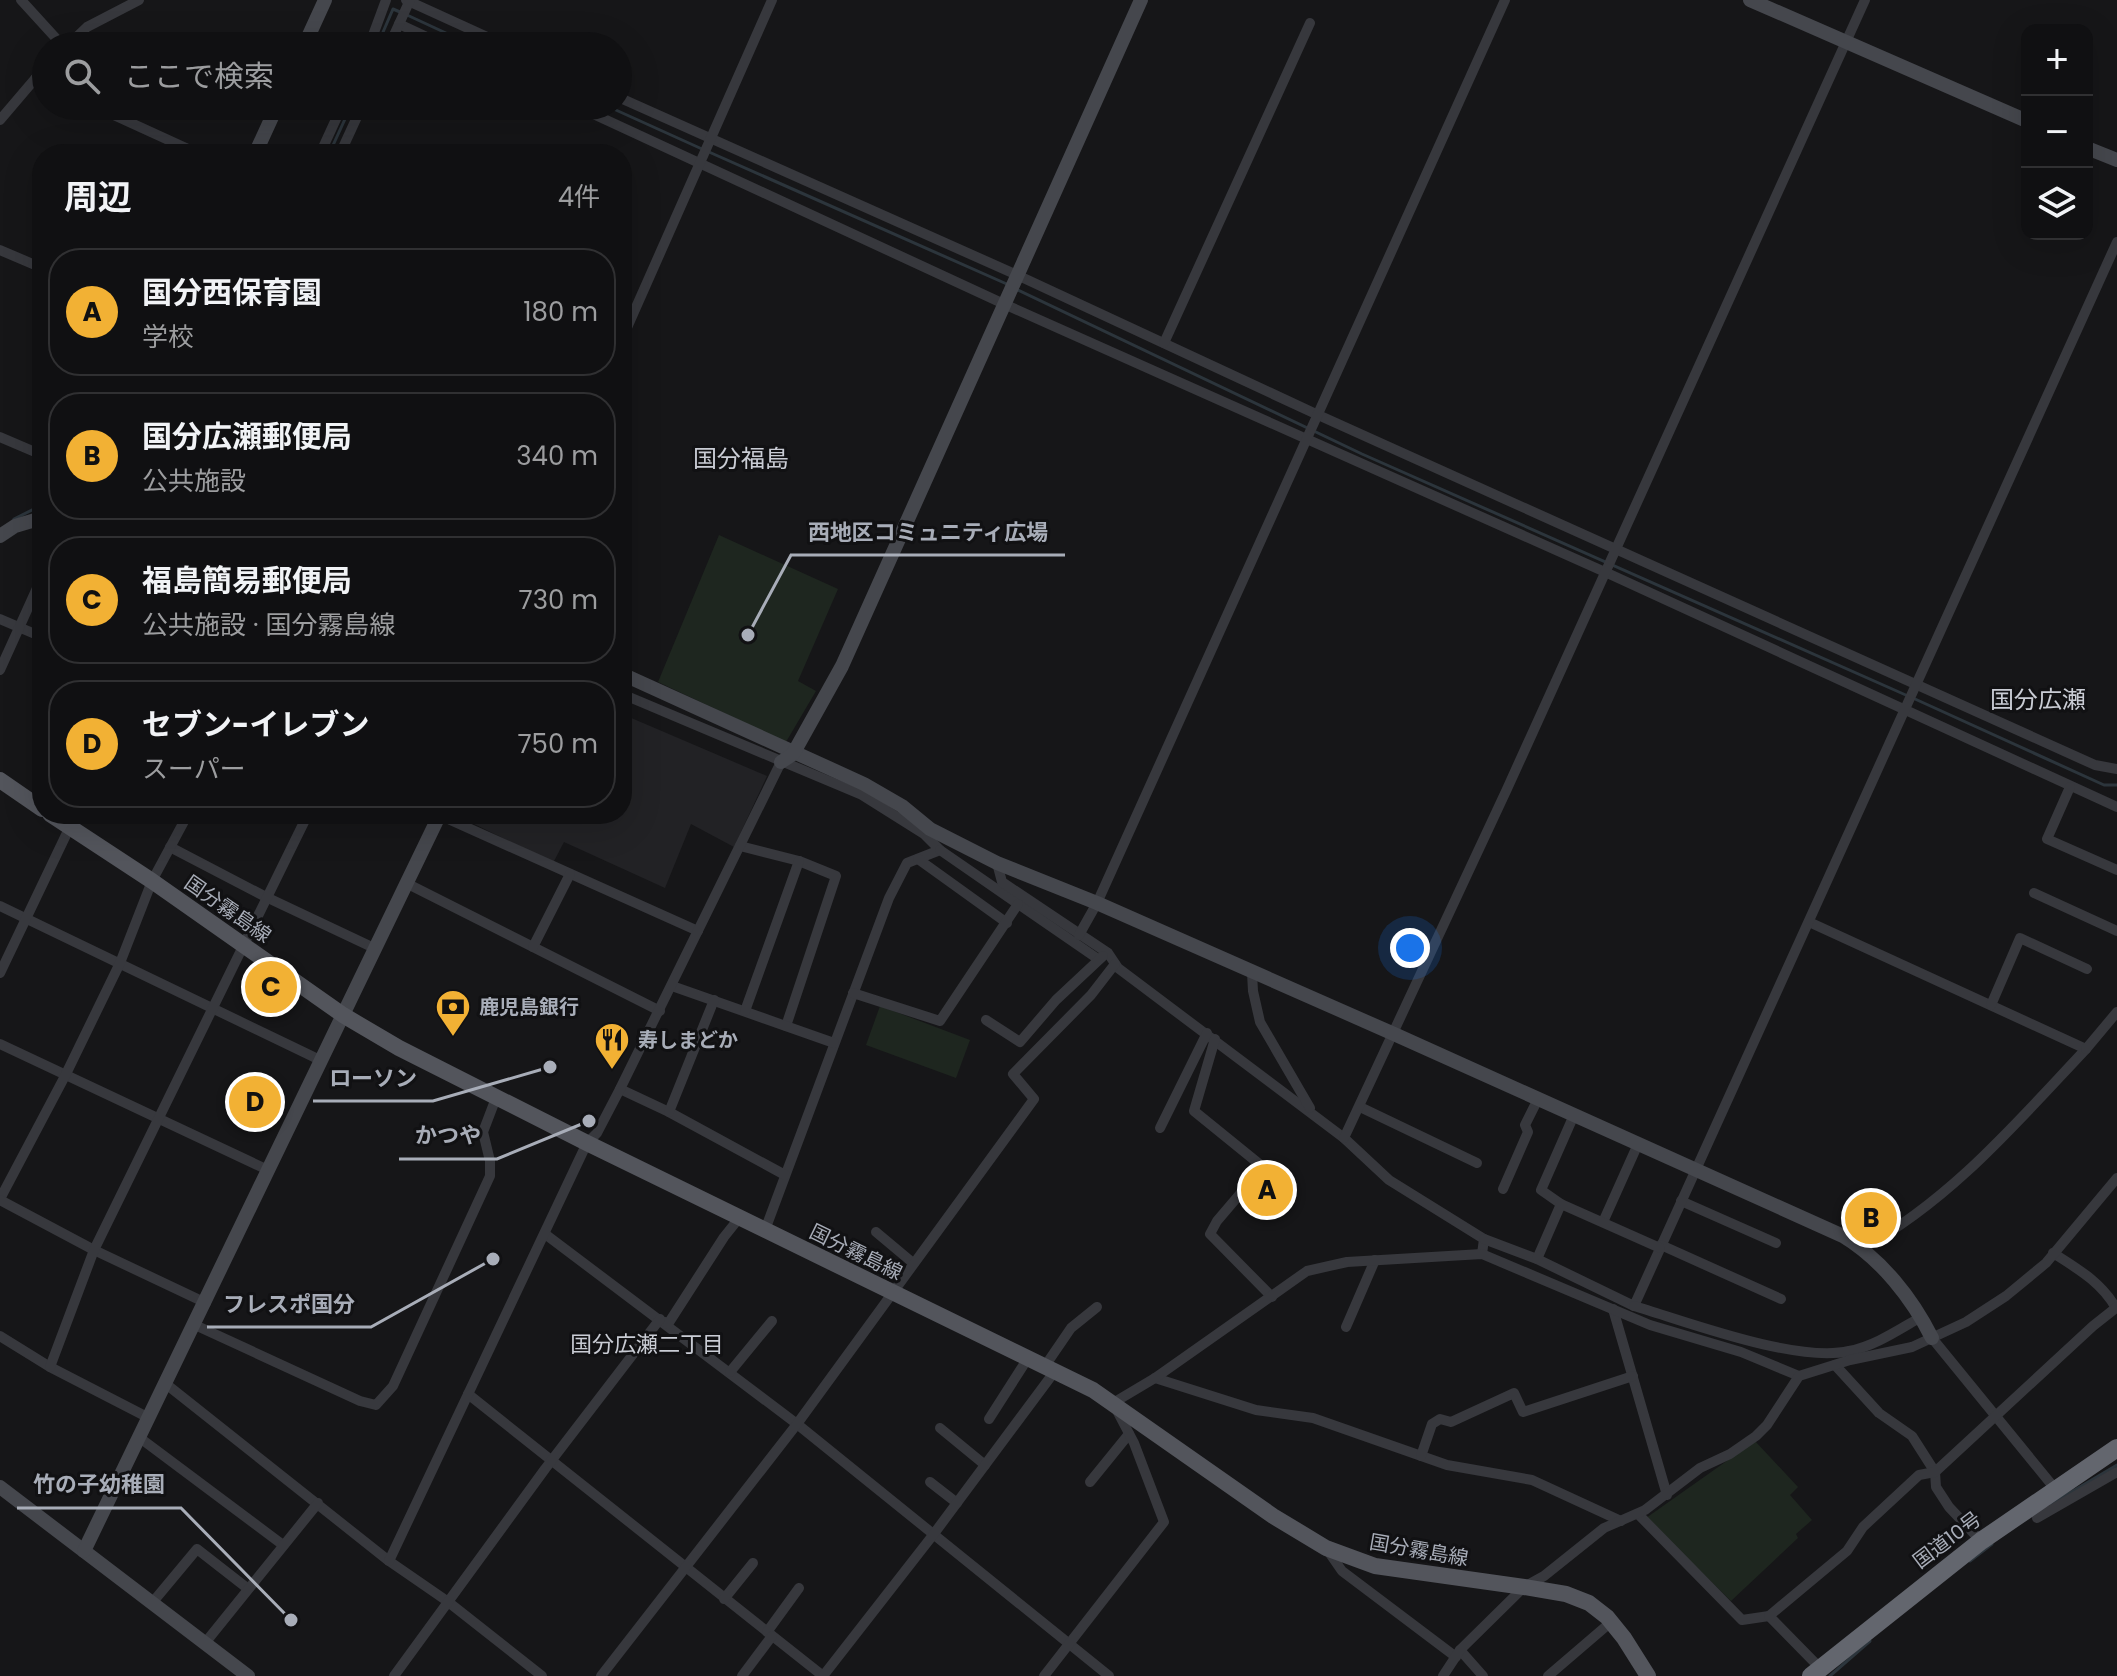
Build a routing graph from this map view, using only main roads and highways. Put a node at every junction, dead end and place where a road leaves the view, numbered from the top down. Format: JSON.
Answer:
{"nodes":[{"id":1,"x":0,"y":780,"type":"edge"},
{"id":2,"x":32,"y":802,"type":"edge"},
{"id":3,"x":77,"y":824,"type":"edge"},
{"id":4,"x":2117,"y":1448,"type":"edge"},
{"id":5,"x":1816,"y":1672,"type":"edge"},
{"id":6,"x":1648,"y":1676,"type":"edge"}],
"edges":[{"from":1,"to":2,"type":"main road"},
{"from":3,"to":6,"type":"main road","name":"国分霧島線"},
{"from":4,"to":5,"type":"highway","name":"国道10号"}]}
